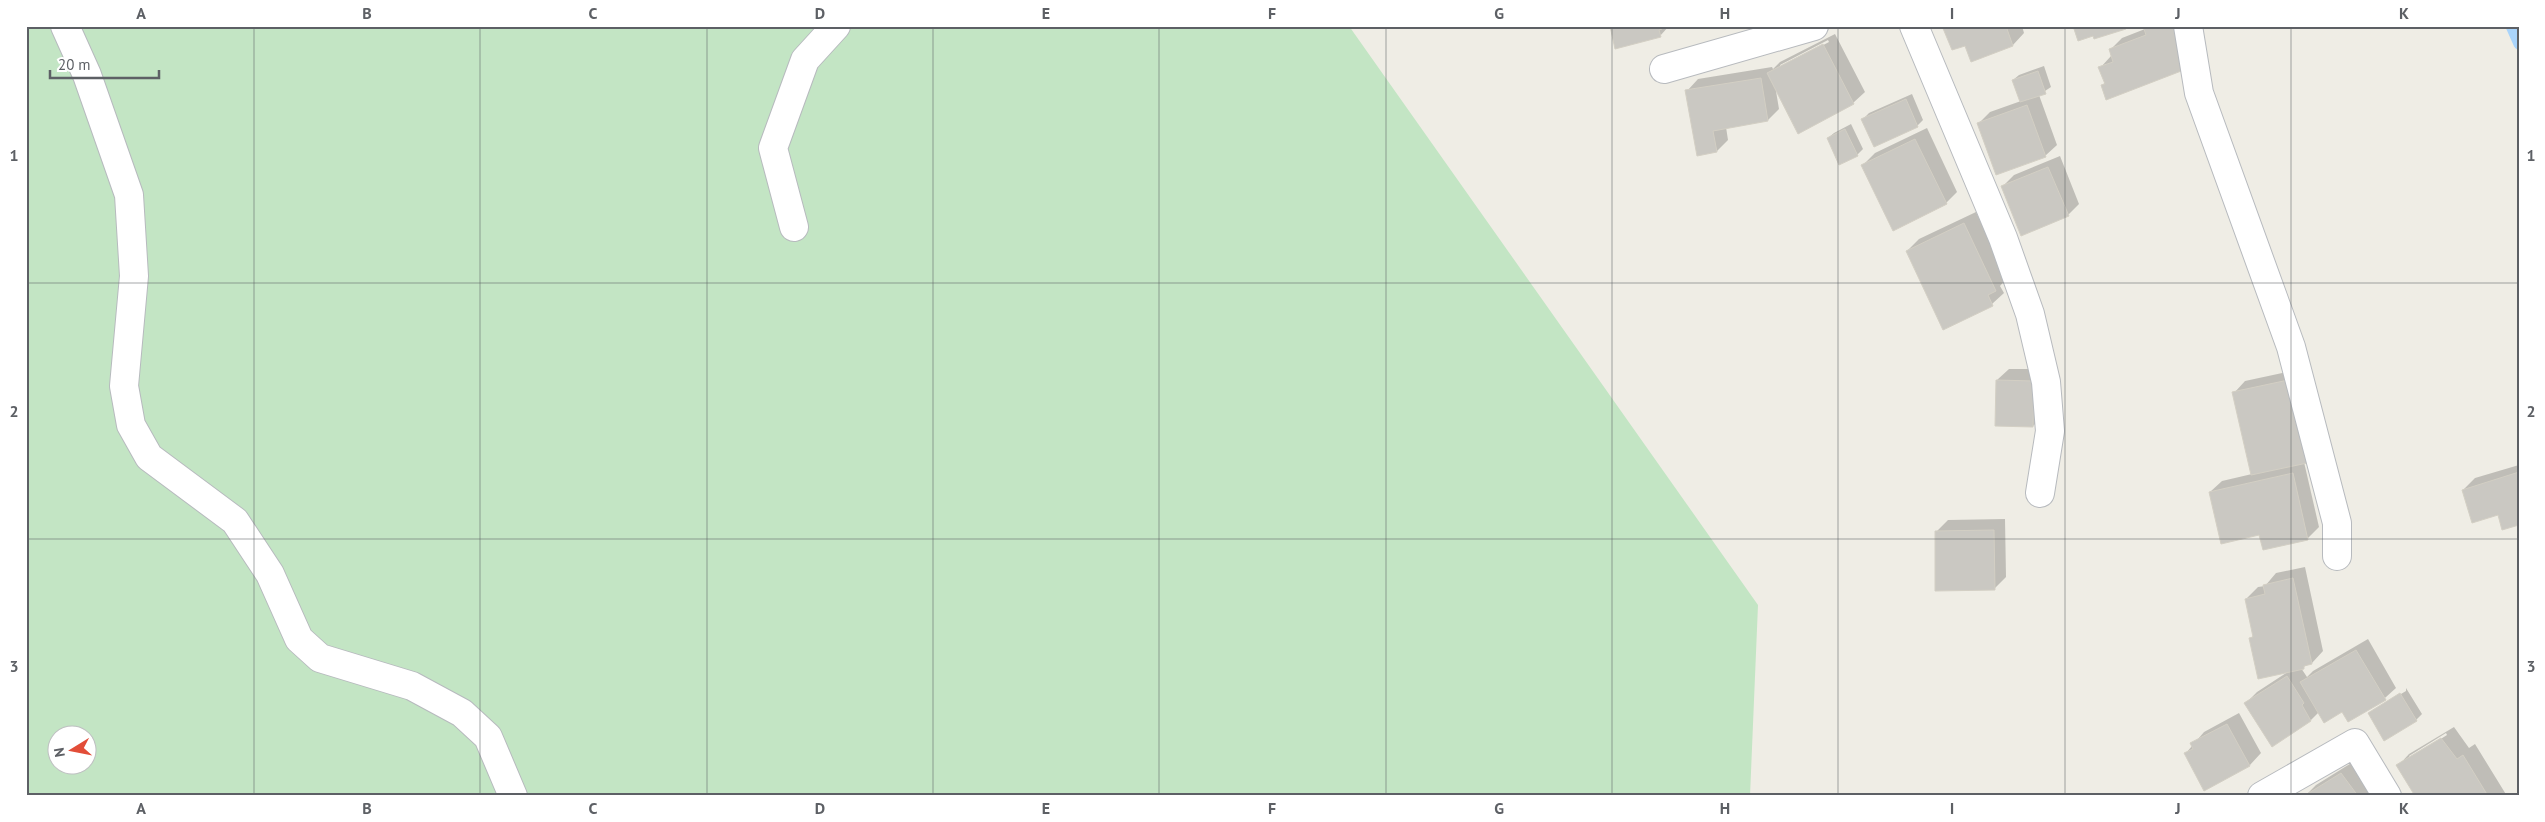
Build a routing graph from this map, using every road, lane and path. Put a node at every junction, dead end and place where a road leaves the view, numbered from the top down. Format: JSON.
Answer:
{"nodes":[{"id":1,"x":65,"y":26,"type":"edge"},
{"id":2,"x":836,"y":26,"type":"edge"},
{"id":3,"x":1814,"y":26,"type":"edge"},
{"id":4,"x":1914,"y":26,"type":"edge"},
{"id":5,"x":2188,"y":26,"type":"edge"},
{"id":6,"x":1664,"y":69,"type":"dead end"},
{"id":7,"x":794,"y":227,"type":"dead end"},
{"id":8,"x":2040,"y":493,"type":"dead end"},
{"id":9,"x":2337,"y":556,"type":"dead end"},
{"id":10,"x":513,"y":796,"type":"edge"},
{"id":11,"x":2262,"y":796,"type":"edge"},
{"id":12,"x":2387,"y":796,"type":"edge"}],
"edges":[{"from":1,"to":10,"type":"street"},
{"from":2,"to":7,"type":"street"},
{"from":3,"to":6,"type":"street"},
{"from":4,"to":8,"type":"street"},
{"from":5,"to":9,"type":"street"},
{"from":11,"to":12,"type":"street"}]}
